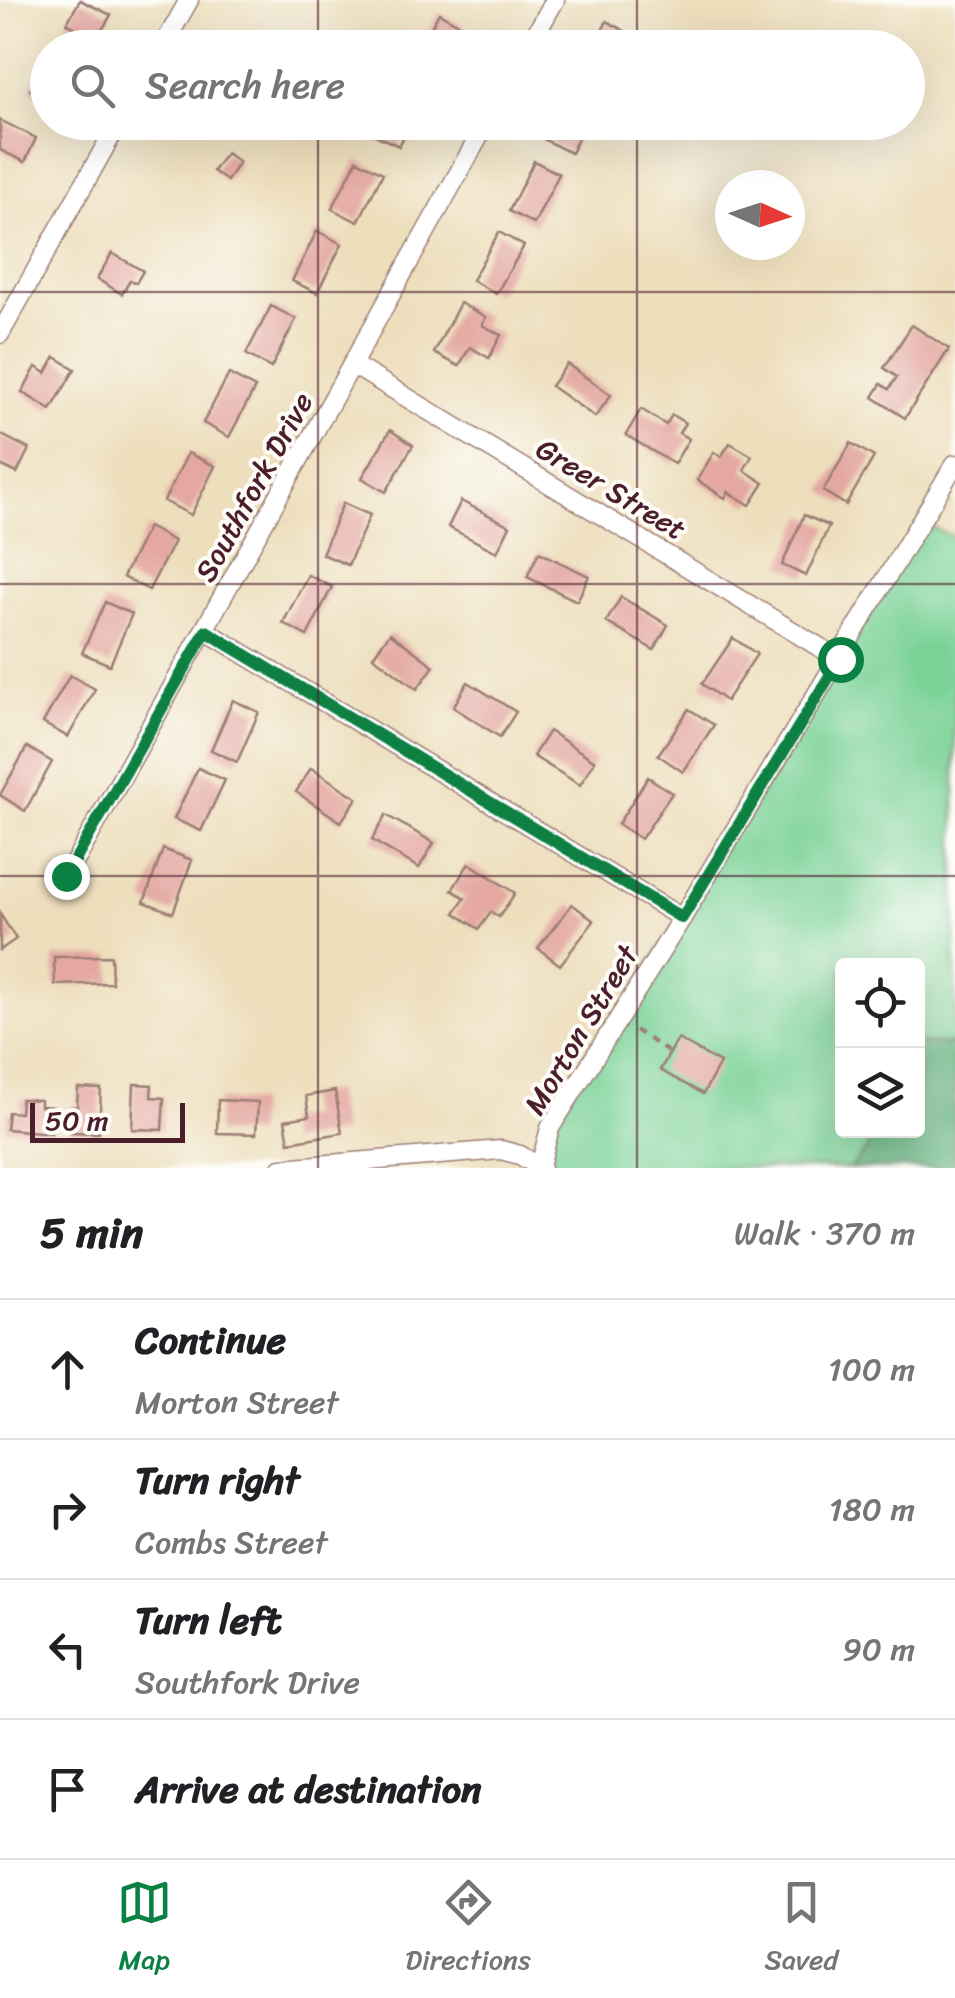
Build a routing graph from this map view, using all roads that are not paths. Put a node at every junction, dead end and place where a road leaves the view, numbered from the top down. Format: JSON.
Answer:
{"nodes":[{"id":1,"x":189,"y":0,"type":"edge"},
{"id":2,"x":555,"y":0,"type":"edge"},
{"id":3,"x":172,"y":30,"type":"edge"},
{"id":4,"x":538,"y":30,"type":"edge"},
{"id":5,"x":109,"y":140,"type":"edge"},
{"id":6,"x":477,"y":140,"type":"edge"},
{"id":7,"x":8,"y":299,"type":"edge"},
{"id":8,"x":0,"y":334,"type":"edge"},
{"id":9,"x":353,"y":365,"type":"junction"},
{"id":10,"x":955,"y":464,"type":"edge"},
{"id":11,"x":206,"y":631,"type":"junction"},
{"id":12,"x":840,"y":659,"type":"junction"},
{"id":13,"x":66,"y":876,"type":"dead end"},
{"id":14,"x":682,"y":918,"type":"junction"},
{"id":15,"x":540,"y":1167,"type":"edge"},
{"id":16,"x":281,"y":1168,"type":"edge"}],
"edges":[{"from":1,"to":3,"type":"street"},
{"from":2,"to":4,"type":"street"},
{"from":5,"to":7,"type":"street"},
{"from":6,"to":9,"type":"street","name":"Southfork Drive"},
{"from":7,"to":8,"type":"street"},
{"from":9,"to":11,"type":"street","name":"Southfork Drive"},
{"from":9,"to":12,"type":"street","name":"Greer Street"},
{"from":10,"to":12,"type":"street","name":"Morton Street"},
{"from":11,"to":13,"type":"street","name":"Southfork Drive"},
{"from":11,"to":14,"type":"street"},
{"from":12,"to":14,"type":"street","name":"Morton Street"},
{"from":14,"to":15,"type":"street","name":"Morton Street"},
{"from":15,"to":16,"type":"street"}]}
